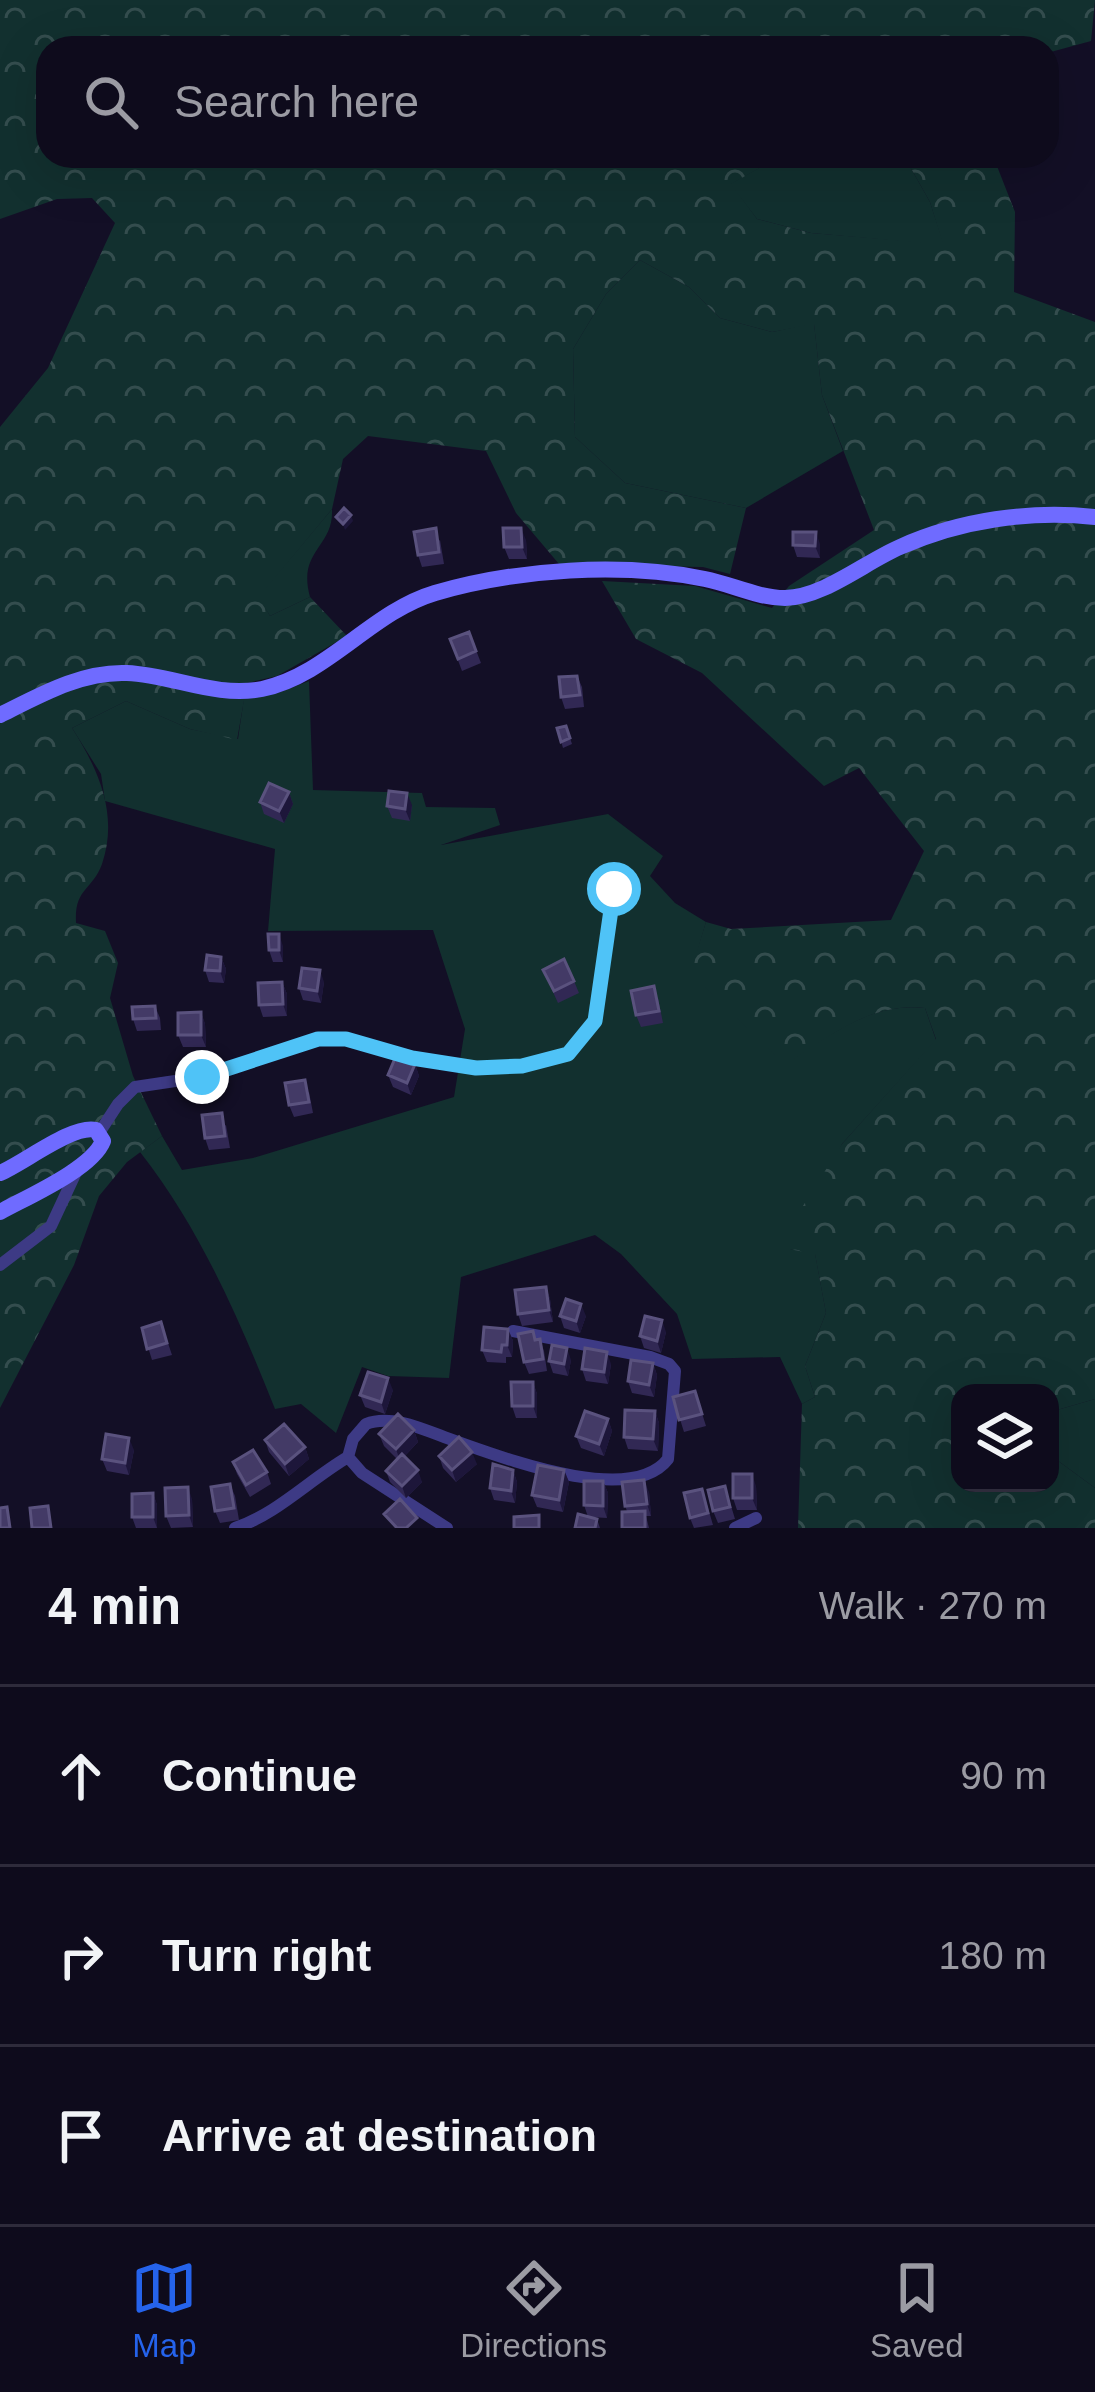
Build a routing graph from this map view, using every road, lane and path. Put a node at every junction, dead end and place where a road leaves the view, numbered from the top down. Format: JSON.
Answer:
{"nodes":[{"id":1,"x":1095,"y":518,"type":"edge"},
{"id":2,"x":0,"y":715,"type":"edge"},
{"id":3,"x":614,"y":889,"type":"dead end"},
{"id":4,"x":100,"y":1133,"type":"junction"},
{"id":5,"x":78,"y":1167,"type":"junction"},
{"id":6,"x":0,"y":1173,"type":"edge"},
{"id":7,"x":0,"y":1212,"type":"edge"},
{"id":8,"x":0,"y":1265,"type":"edge"},
{"id":9,"x":513,"y":1331,"type":"edge"},
{"id":10,"x":348,"y":1457,"type":"junction"},
{"id":11,"x":756,"y":1518,"type":"dead end"},
{"id":12,"x":235,"y":1528,"type":"edge"},
{"id":13,"x":446,"y":1528,"type":"edge"},
{"id":14,"x":735,"y":1528,"type":"edge"}],
"edges":[{"from":1,"to":2,"type":"main road"},
{"from":3,"to":4,"type":"street"},
{"from":4,"to":5,"type":"main road"},
{"from":4,"to":6,"type":"main road"},
{"from":5,"to":7,"type":"main road"},
{"from":5,"to":8,"type":"street"},
{"from":9,"to":10,"type":"street"},
{"from":10,"to":12,"type":"street"},
{"from":10,"to":13,"type":"street"},
{"from":11,"to":14,"type":"street"}]}
